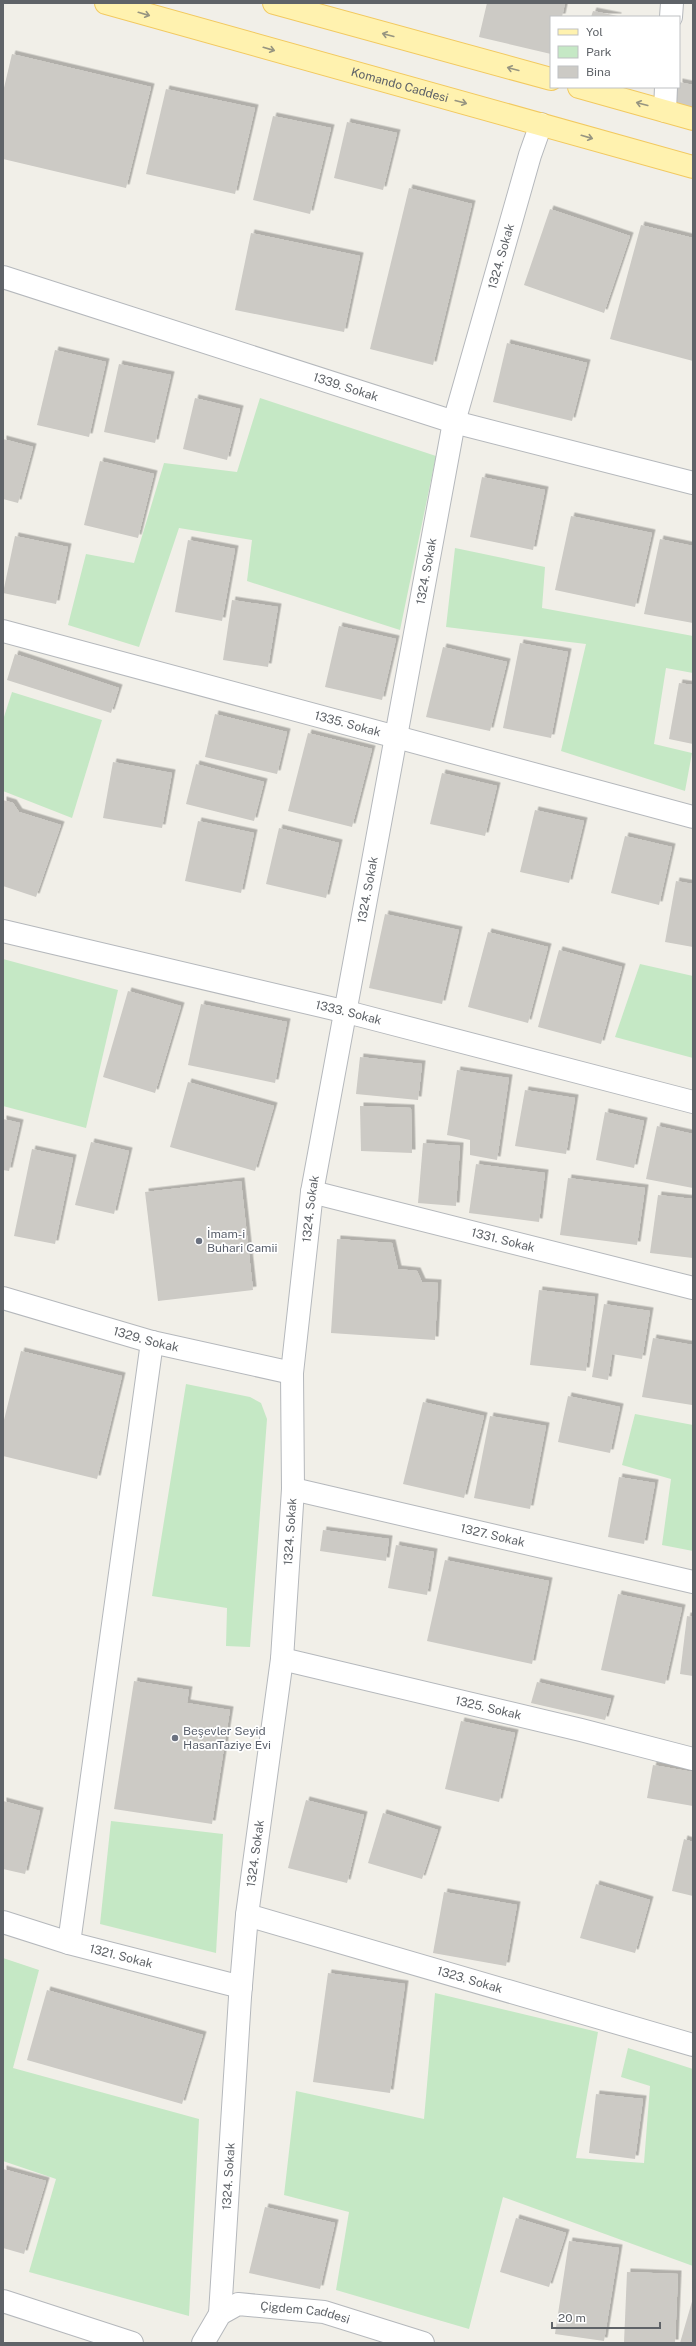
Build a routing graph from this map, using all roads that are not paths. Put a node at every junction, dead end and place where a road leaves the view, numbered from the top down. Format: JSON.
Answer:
{"nodes":[{"id":1,"x":106,"y":3,"type":"edge"},
{"id":2,"x":274,"y":3,"type":"edge"},
{"id":3,"x":672,"y":3,"type":"edge"},
{"id":4,"x":671,"y":16,"type":"edge"},
{"id":5,"x":550,"y":79,"type":"edge"},
{"id":6,"x":583,"y":88,"type":"edge"},
{"id":7,"x":666,"y":88,"type":"edge"},
{"id":8,"x":665,"y":111,"type":"junction"},
{"id":9,"x":693,"y":119,"type":"edge"},
{"id":10,"x":541,"y":124,"type":"junction"},
{"id":11,"x":693,"y":167,"type":"edge"},
{"id":12,"x":3,"y":277,"type":"edge"},
{"id":13,"x":454,"y":422,"type":"junction"},
{"id":14,"x":693,"y":483,"type":"edge"},
{"id":15,"x":3,"y":631,"type":"edge"},
{"id":16,"x":398,"y":736,"type":"junction"},
{"id":17,"x":693,"y":817,"type":"edge"},
{"id":18,"x":3,"y":931,"type":"edge"},
{"id":19,"x":347,"y":1012,"type":"junction"},
{"id":20,"x":693,"y":1102,"type":"edge"},
{"id":21,"x":312,"y":1192,"type":"junction"},
{"id":22,"x":693,"y":1288,"type":"edge"},
{"id":23,"x":3,"y":1298,"type":"edge"},
{"id":24,"x":152,"y":1342,"type":"junction"},
{"id":25,"x":292,"y":1373,"type":"junction"},
{"id":26,"x":293,"y":1489,"type":"junction"},
{"id":27,"x":693,"y":1582,"type":"edge"},
{"id":28,"x":282,"y":1659,"type":"junction"},
{"id":29,"x":693,"y":1759,"type":"edge"},
{"id":30,"x":247,"y":1914,"type":"junction"},
{"id":31,"x":3,"y":1922,"type":"edge"},
{"id":32,"x":69,"y":1942,"type":"junction"},
{"id":33,"x":241,"y":1987,"type":"junction"},
{"id":34,"x":693,"y":2045,"type":"edge"},
{"id":35,"x":3,"y":2301,"type":"edge"},
{"id":36,"x":220,"y":2314,"type":"junction"},
{"id":37,"x":132,"y":2343,"type":"edge"},
{"id":38,"x":204,"y":2343,"type":"edge"},
{"id":39,"x":422,"y":2343,"type":"edge"}],
"edges":[{"from":1,"to":10,"type":"main road","name":"Komando Caddesi","one_way":true},
{"from":5,"to":2,"type":"main road","one_way":true},
{"from":3,"to":4,"type":"street"},
{"from":8,"to":6,"type":"main road","one_way":true},
{"from":7,"to":8,"type":"street"},
{"from":8,"to":9,"type":"main road"},
{"from":10,"to":11,"type":"main road","name":"Komando Caddesi","one_way":true},
{"from":10,"to":13,"type":"street","name":"1324. Sokak"},
{"from":12,"to":13,"type":"street","name":"1339. Sokak"},
{"from":13,"to":14,"type":"street","name":"1339. Sokak"},
{"from":13,"to":16,"type":"street","name":"1324. Sokak"},
{"from":15,"to":16,"type":"street","name":"1335. Sokak"},
{"from":16,"to":17,"type":"street","name":"1335. Sokak"},
{"from":16,"to":19,"type":"street","name":"1324. Sokak"},
{"from":18,"to":19,"type":"street","name":"1333. Sokak"},
{"from":19,"to":20,"type":"street","name":"1333. Sokak"},
{"from":19,"to":21,"type":"street","name":"1324. Sokak"},
{"from":21,"to":22,"type":"street","name":"1331. Sokak"},
{"from":21,"to":25,"type":"street","name":"1324. Sokak"},
{"from":23,"to":24,"type":"street","name":"1329. Sokak"},
{"from":24,"to":25,"type":"street","name":"1329. Sokak"},
{"from":24,"to":32,"type":"street"},
{"from":25,"to":26,"type":"street","name":"1324. Sokak"},
{"from":26,"to":27,"type":"street","name":"1327. Sokak"},
{"from":26,"to":28,"type":"street","name":"1324. Sokak"},
{"from":28,"to":29,"type":"street","name":"1325. Sokak"},
{"from":28,"to":30,"type":"street","name":"1324. Sokak"},
{"from":30,"to":33,"type":"street","name":"1324. Sokak"},
{"from":30,"to":34,"type":"street","name":"1323. Sokak"},
{"from":31,"to":32,"type":"street","name":"1321. Sokak"},
{"from":32,"to":33,"type":"street","name":"1321. Sokak"},
{"from":33,"to":36,"type":"street","name":"1324. Sokak"},
{"from":35,"to":37,"type":"street"},
{"from":36,"to":38,"type":"street"},
{"from":36,"to":39,"type":"street","name":"Çigdem Caddesi"}]}
